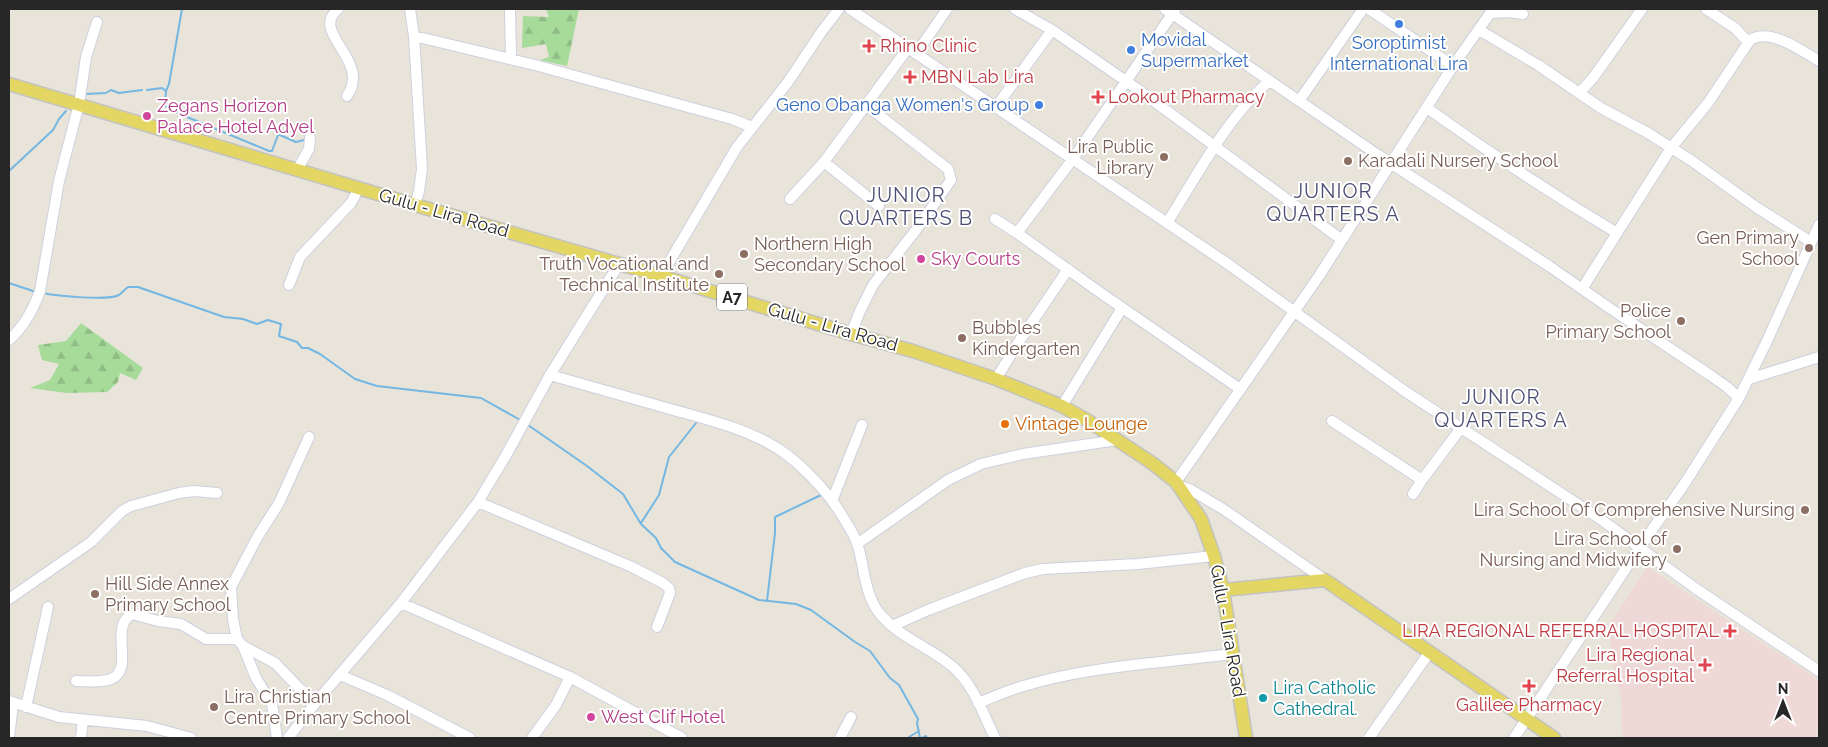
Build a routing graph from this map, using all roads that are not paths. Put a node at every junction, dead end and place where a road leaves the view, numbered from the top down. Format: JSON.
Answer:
{"nodes":[{"id":1,"x":338,"y":9,"type":"edge"},
{"id":2,"x":410,"y":9,"type":"edge"},
{"id":3,"x":510,"y":9,"type":"edge"},
{"id":4,"x":850,"y":9,"type":"edge"},
{"id":5,"x":947,"y":9,"type":"edge"},
{"id":6,"x":1014,"y":9,"type":"edge"},
{"id":7,"x":1363,"y":9,"type":"edge"},
{"id":8,"x":1369,"y":9,"type":"edge"},
{"id":9,"x":1642,"y":9,"type":"edge"},
{"id":10,"x":1706,"y":9,"type":"edge"},
{"id":11,"x":835,"y":10,"type":"edge"},
{"id":12,"x":1171,"y":10,"type":"edge"},
{"id":13,"x":1492,"y":11,"type":"edge"},
{"id":14,"x":1523,"y":14,"type":"dead end"},
{"id":15,"x":97,"y":22,"type":"dead end"},
{"id":16,"x":1052,"y":30,"type":"junction"},
{"id":17,"x":1479,"y":30,"type":"junction"},
{"id":18,"x":414,"y":36,"type":"junction"},
{"id":19,"x":1748,"y":42,"type":"junction"},
{"id":20,"x":912,"y":51,"type":"junction"},
{"id":21,"x":511,"y":59,"type":"junction"},
{"id":22,"x":1819,"y":61,"type":"edge"},
{"id":23,"x":1452,"y":66,"type":"junction"},
{"id":24,"x":1126,"y":81,"type":"junction"},
{"id":25,"x":1269,"y":81,"type":"junction"},
{"id":26,"x":9,"y":84,"type":"edge"},
{"id":27,"x":1580,"y":92,"type":"junction"},
{"id":28,"x":348,"y":96,"type":"dead end"},
{"id":29,"x":1299,"y":102,"type":"junction"},
{"id":30,"x":79,"y":104,"type":"junction"},
{"id":31,"x":866,"y":105,"type":"junction"},
{"id":32,"x":996,"y":107,"type":"junction"},
{"id":33,"x":1427,"y":108,"type":"junction"},
{"id":34,"x":752,"y":127,"type":"junction"},
{"id":35,"x":311,"y":141,"type":"dead end"},
{"id":36,"x":1216,"y":146,"type":"junction"},
{"id":37,"x":1670,"y":148,"type":"junction"},
{"id":38,"x":1072,"y":160,"type":"junction"},
{"id":39,"x":824,"y":162,"type":"junction"},
{"id":40,"x":1392,"y":164,"type":"junction"},
{"id":41,"x":297,"y":170,"type":"junction"},
{"id":42,"x":359,"y":188,"type":"junction"},
{"id":43,"x":790,"y":198,"type":"dead end"},
{"id":44,"x":415,"y":206,"type":"junction"},
{"id":45,"x":879,"y":206,"type":"dead end"},
{"id":46,"x":995,"y":219,"type":"dead end"},
{"id":47,"x":1167,"y":223,"type":"junction"},
{"id":48,"x":1617,"y":232,"type":"junction"},
{"id":49,"x":1017,"y":233,"type":"junction"},
{"id":50,"x":1816,"y":234,"type":"edge"},
{"id":51,"x":1342,"y":240,"type":"junction"},
{"id":52,"x":619,"y":264,"type":"junction"},
{"id":53,"x":1068,"y":269,"type":"junction"},
{"id":54,"x":661,"y":276,"type":"junction"},
{"id":55,"x":289,"y":285,"type":"dead end"},
{"id":56,"x":1582,"y":290,"type":"junction"},
{"id":57,"x":1122,"y":308,"type":"junction"},
{"id":58,"x":1294,"y":312,"type":"junction"},
{"id":59,"x":851,"y":334,"type":"junction"},
{"id":60,"x":9,"y":340,"type":"edge"},
{"id":61,"x":1819,"y":357,"type":"edge"},
{"id":62,"x":550,"y":375,"type":"junction"},
{"id":63,"x":996,"y":379,"type":"junction"},
{"id":64,"x":1749,"y":379,"type":"junction"},
{"id":65,"x":1240,"y":389,"type":"junction"},
{"id":66,"x":1739,"y":398,"type":"junction"},
{"id":67,"x":1062,"y":406,"type":"junction"},
{"id":68,"x":1332,"y":421,"type":"dead end"},
{"id":69,"x":862,"y":425,"type":"dead end"},
{"id":70,"x":1461,"y":428,"type":"junction"},
{"id":71,"x":309,"y":437,"type":"dead end"},
{"id":72,"x":1117,"y":440,"type":"junction"},
{"id":73,"x":1422,"y":480,"type":"junction"},
{"id":74,"x":1177,"y":484,"type":"junction"},
{"id":75,"x":217,"y":493,"type":"dead end"},
{"id":76,"x":1413,"y":494,"type":"dead end"},
{"id":77,"x":832,"y":500,"type":"junction"},
{"id":78,"x":478,"y":502,"type":"junction"},
{"id":79,"x":857,"y":544,"type":"junction"},
{"id":80,"x":1640,"y":547,"type":"junction"},
{"id":81,"x":1214,"y":556,"type":"junction"},
{"id":82,"x":1325,"y":580,"type":"junction"},
{"id":83,"x":1223,"y":590,"type":"junction"},
{"id":84,"x":9,"y":599,"type":"edge"},
{"id":85,"x":401,"y":603,"type":"junction"},
{"id":86,"x":48,"y":607,"type":"dead end"},
{"id":87,"x":892,"y":626,"type":"junction"},
{"id":88,"x":657,"y":627,"type":"dead end"},
{"id":89,"x":240,"y":643,"type":"junction"},
{"id":90,"x":1429,"y":653,"type":"junction"},
{"id":91,"x":1232,"y":654,"type":"junction"},
{"id":92,"x":1819,"y":671,"type":"edge"},
{"id":93,"x":340,"y":675,"type":"junction"},
{"id":94,"x":570,"y":677,"type":"junction"},
{"id":95,"x":76,"y":681,"type":"dead end"},
{"id":96,"x":317,"y":701,"type":"junction"},
{"id":97,"x":11,"y":702,"type":"edge"},
{"id":98,"x":978,"y":703,"type":"junction"},
{"id":99,"x":26,"y":707,"type":"junction"},
{"id":100,"x":851,"y":717,"type":"dead end"},
{"id":101,"x":83,"y":720,"type":"junction"},
{"id":102,"x":1527,"y":720,"type":"junction"},
{"id":103,"x":9,"y":738,"type":"edge"},
{"id":104,"x":81,"y":738,"type":"edge"},
{"id":105,"x":191,"y":738,"type":"edge"},
{"id":106,"x":278,"y":738,"type":"edge"},
{"id":107,"x":288,"y":738,"type":"edge"},
{"id":108,"x":470,"y":738,"type":"edge"},
{"id":109,"x":532,"y":738,"type":"edge"},
{"id":110,"x":682,"y":738,"type":"edge"},
{"id":111,"x":840,"y":738,"type":"edge"},
{"id":112,"x":995,"y":738,"type":"edge"},
{"id":113,"x":1246,"y":738,"type":"edge"},
{"id":114,"x":1369,"y":738,"type":"edge"},
{"id":115,"x":1514,"y":738,"type":"edge"},
{"id":116,"x":1554,"y":738,"type":"edge"}],
"edges":[{"from":1,"to":28,"type":"street"},
{"from":2,"to":18,"type":"street"},
{"from":3,"to":21,"type":"street"},
{"from":4,"to":20,"type":"street"},
{"from":5,"to":20,"type":"street"},
{"from":6,"to":16,"type":"street"},
{"from":7,"to":29,"type":"street"},
{"from":8,"to":23,"type":"street"},
{"from":9,"to":27,"type":"street"},
{"from":10,"to":19,"type":"street"},
{"from":11,"to":34,"type":"street"},
{"from":12,"to":24,"type":"street"},
{"from":12,"to":25,"type":"street"},
{"from":13,"to":14,"type":"street"},
{"from":13,"to":17,"type":"street"},
{"from":15,"to":30,"type":"street"},
{"from":16,"to":24,"type":"street"},
{"from":16,"to":32,"type":"street"},
{"from":17,"to":23,"type":"street"},
{"from":17,"to":27,"type":"street"},
{"from":18,"to":21,"type":"street"},
{"from":18,"to":44,"type":"street"},
{"from":19,"to":22,"type":"street"},
{"from":19,"to":37,"type":"street"},
{"from":20,"to":31,"type":"street"},
{"from":20,"to":32,"type":"street"},
{"from":21,"to":34,"type":"street"},
{"from":23,"to":33,"type":"street"},
{"from":24,"to":36,"type":"street"},
{"from":24,"to":38,"type":"street"},
{"from":25,"to":29,"type":"street"},
{"from":25,"to":36,"type":"street"},
{"from":26,"to":30,"type":"main road","name":"Gulu - Lira Road","number":"A7"},
{"from":27,"to":37,"type":"street"},
{"from":29,"to":40,"type":"street"},
{"from":30,"to":41,"type":"main road","name":"Gulu - Lira Road","number":"A7"},
{"from":30,"to":60,"type":"street"},
{"from":31,"to":39,"type":"street"},
{"from":31,"to":59,"type":"street"},
{"from":32,"to":38,"type":"street"},
{"from":33,"to":40,"type":"street"},
{"from":33,"to":48,"type":"street"},
{"from":34,"to":54,"type":"street"},
{"from":35,"to":41,"type":"street"},
{"from":36,"to":47,"type":"street"},
{"from":36,"to":51,"type":"street"},
{"from":37,"to":48,"type":"street"},
{"from":37,"to":50,"type":"street"},
{"from":38,"to":47,"type":"street"},
{"from":38,"to":49,"type":"street"},
{"from":39,"to":43,"type":"street"},
{"from":39,"to":45,"type":"street"},
{"from":40,"to":51,"type":"street"},
{"from":40,"to":56,"type":"street"},
{"from":41,"to":42,"type":"main road","name":"Gulu - Lira Road","number":"A7"},
{"from":42,"to":44,"type":"main road","name":"Gulu - Lira Road","number":"A7"},
{"from":42,"to":55,"type":"street"},
{"from":44,"to":52,"type":"main road","name":"Gulu - Lira Road","number":"A7"},
{"from":46,"to":49,"type":"street"},
{"from":47,"to":58,"type":"street"},
{"from":48,"to":56,"type":"street"},
{"from":49,"to":53,"type":"street"},
{"from":50,"to":64,"type":"street"},
{"from":51,"to":58,"type":"street"},
{"from":52,"to":54,"type":"main road","name":"Gulu - Lira Road","number":"A7"},
{"from":52,"to":62,"type":"street"},
{"from":53,"to":57,"type":"street"},
{"from":53,"to":63,"type":"street"},
{"from":54,"to":59,"type":"main road","name":"Gulu - Lira Road","number":"A7"},
{"from":56,"to":66,"type":"street"},
{"from":57,"to":65,"type":"street"},
{"from":57,"to":67,"type":"street"},
{"from":58,"to":65,"type":"street"},
{"from":58,"to":70,"type":"street"},
{"from":59,"to":63,"type":"main road","name":"Gulu - Lira Road","number":"A7"},
{"from":61,"to":64,"type":"street"},
{"from":62,"to":77,"type":"street"},
{"from":62,"to":78,"type":"street"},
{"from":63,"to":67,"type":"main road","name":"Gulu - Lira Road","number":"A7"},
{"from":64,"to":66,"type":"street"},
{"from":65,"to":74,"type":"street"},
{"from":66,"to":80,"type":"street"},
{"from":67,"to":72,"type":"main road","name":"Gulu - Lira Road","number":"A7"},
{"from":68,"to":73,"type":"street"},
{"from":69,"to":77,"type":"street"},
{"from":70,"to":73,"type":"street"},
{"from":70,"to":80,"type":"street"},
{"from":71,"to":89,"type":"street"},
{"from":72,"to":74,"type":"main road","name":"Gulu - Lira Road","number":"A7"},
{"from":72,"to":79,"type":"street"},
{"from":73,"to":76,"type":"street"},
{"from":74,"to":81,"type":"main road","name":"Gulu - Lira Road","number":"A7"},
{"from":74,"to":82,"type":"street"},
{"from":75,"to":84,"type":"street"},
{"from":77,"to":79,"type":"street"},
{"from":78,"to":85,"type":"street"},
{"from":78,"to":88,"type":"street"},
{"from":79,"to":87,"type":"street"},
{"from":80,"to":92,"type":"street"},
{"from":80,"to":102,"type":"street"},
{"from":81,"to":83,"type":"main road","name":"Gulu - Lira Road","number":"A7"},
{"from":81,"to":87,"type":"street"},
{"from":82,"to":83,"type":"main road"},
{"from":82,"to":90,"type":"main road"},
{"from":83,"to":91,"type":"main road","name":"Gulu - Lira Road","number":"A7"},
{"from":85,"to":93,"type":"street"},
{"from":85,"to":94,"type":"street"},
{"from":86,"to":99,"type":"street"},
{"from":87,"to":98,"type":"street"},
{"from":89,"to":95,"type":"street"},
{"from":89,"to":96,"type":"street"},
{"from":89,"to":106,"type":"street"},
{"from":90,"to":102,"type":"main road"},
{"from":90,"to":114,"type":"street"},
{"from":91,"to":98,"type":"street"},
{"from":91,"to":113,"type":"main road","name":"Gulu - Lira Road","number":"A7"},
{"from":93,"to":96,"type":"street"},
{"from":93,"to":108,"type":"street"},
{"from":94,"to":109,"type":"street"},
{"from":94,"to":110,"type":"street"},
{"from":96,"to":107,"type":"street"},
{"from":97,"to":99,"type":"street"},
{"from":97,"to":103,"type":"street"},
{"from":98,"to":112,"type":"street"},
{"from":99,"to":101,"type":"street"},
{"from":100,"to":111,"type":"street"},
{"from":101,"to":104,"type":"street"},
{"from":101,"to":105,"type":"street"},
{"from":102,"to":115,"type":"street"},
{"from":102,"to":116,"type":"main road"}]}
